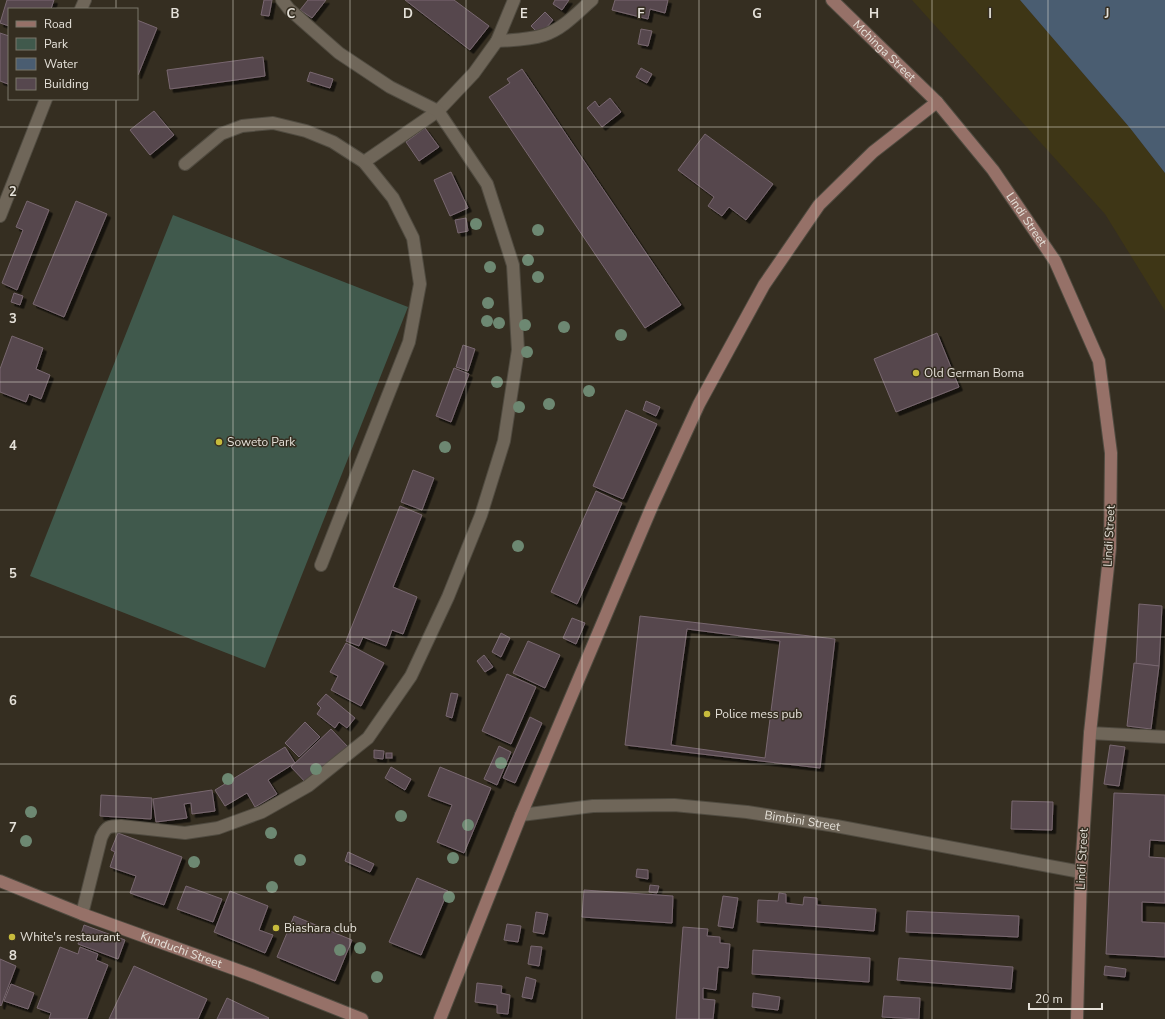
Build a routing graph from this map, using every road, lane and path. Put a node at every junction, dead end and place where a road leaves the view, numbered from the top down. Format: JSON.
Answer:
{"nodes":[{"id":1,"x":282,"y":0,"type":"edge"},
{"id":2,"x":514,"y":0,"type":"edge"},
{"id":3,"x":592,"y":0,"type":"edge"},
{"id":4,"x":832,"y":0,"type":"edge"},
{"id":5,"x":498,"y":41,"type":"junction"},
{"id":6,"x":46,"y":100,"type":"edge"},
{"id":7,"x":937,"y":102,"type":"junction"},
{"id":8,"x":438,"y":111,"type":"junction"},
{"id":9,"x":364,"y":162,"type":"junction"},
{"id":10,"x":184,"y":164,"type":"dead end"},
{"id":11,"x":0,"y":216,"type":"edge"},
{"id":12,"x":321,"y":565,"type":"dead end"},
{"id":13,"x":1090,"y":733,"type":"junction"},
{"id":14,"x":1165,"y":737,"type":"edge"},
{"id":15,"x":521,"y":815,"type":"junction"},
{"id":16,"x":1081,"y":872,"type":"junction"},
{"id":17,"x":0,"y":881,"type":"edge"},
{"id":18,"x":82,"y":914,"type":"junction"},
{"id":19,"x":362,"y":1019,"type":"edge"},
{"id":20,"x":440,"y":1019,"type":"edge"},
{"id":21,"x":1077,"y":1019,"type":"edge"}],
"edges":[{"from":1,"to":8,"type":"street"},
{"from":2,"to":5,"type":"street"},
{"from":3,"to":5,"type":"street"},
{"from":4,"to":7,"type":"main road","name":"Mchinga Street"},
{"from":5,"to":8,"type":"street"},
{"from":6,"to":11,"type":"street"},
{"from":7,"to":13,"type":"main road","name":"Lindi Street"},
{"from":7,"to":15,"type":"main road"},
{"from":8,"to":9,"type":"street"},
{"from":8,"to":18,"type":"street"},
{"from":9,"to":10,"type":"street"},
{"from":9,"to":12,"type":"street"},
{"from":13,"to":14,"type":"street"},
{"from":13,"to":16,"type":"main road","name":"Lindi Street"},
{"from":15,"to":16,"type":"street","name":"Bimbini Street"},
{"from":15,"to":20,"type":"main road"},
{"from":16,"to":21,"type":"main road","name":"Lindi Street"},
{"from":17,"to":18,"type":"main road","name":"Kunduchi Street"},
{"from":18,"to":19,"type":"main road","name":"Kunduchi Street"}]}
